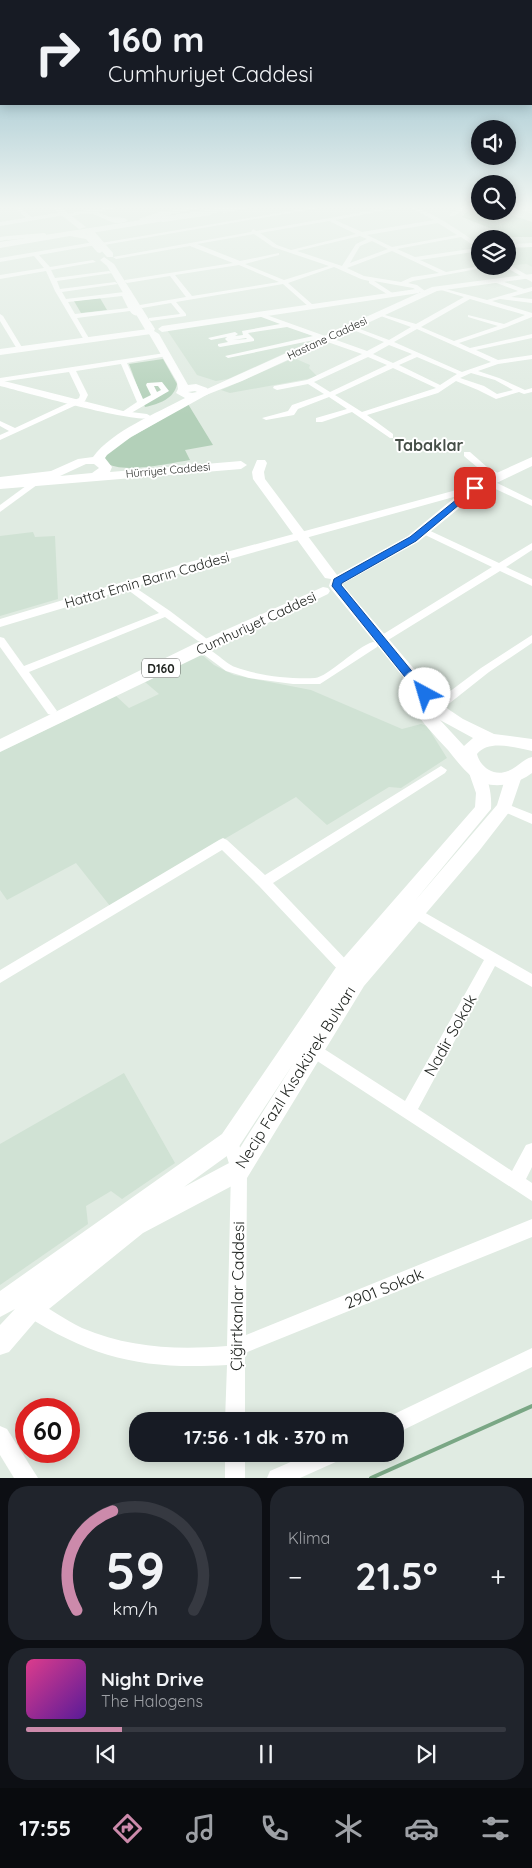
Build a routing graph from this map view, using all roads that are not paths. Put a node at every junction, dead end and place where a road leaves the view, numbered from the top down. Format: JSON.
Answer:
{"nodes":[{"id":1,"x":51,"y":276,"type":"edge"},
{"id":2,"x":62,"y":276,"type":"edge"},
{"id":3,"x":112,"y":276,"type":"edge"},
{"id":4,"x":118,"y":276,"type":"edge"},
{"id":5,"x":123,"y":276,"type":"edge"},
{"id":6,"x":159,"y":276,"type":"edge"},
{"id":7,"x":173,"y":276,"type":"edge"},
{"id":8,"x":269,"y":276,"type":"edge"},
{"id":9,"x":304,"y":276,"type":"edge"},
{"id":10,"x":359,"y":276,"type":"edge"},
{"id":11,"x":429,"y":276,"type":"edge"},
{"id":12,"x":528,"y":276,"type":"edge"},
{"id":13,"x":363,"y":278,"type":"junction"},
{"id":14,"x":418,"y":278,"type":"junction"},
{"id":15,"x":498,"y":278,"type":"junction"},
{"id":16,"x":53,"y":280,"type":"junction"},
{"id":17,"x":532,"y":280,"type":"edge"},
{"id":18,"x":127,"y":281,"type":"junction"},
{"id":19,"x":286,"y":282,"type":"junction"},
{"id":20,"x":115,"y":284,"type":"junction"},
{"id":21,"x":401,"y":284,"type":"junction"},
{"id":22,"x":438,"y":288,"type":"junction"},
{"id":23,"x":532,"y":289,"type":"edge"},
{"id":24,"x":420,"y":290,"type":"junction"},
{"id":25,"x":58,"y":291,"type":"junction"},
{"id":26,"x":523,"y":291,"type":"junction"},
{"id":27,"x":128,"y":292,"type":"junction"},
{"id":28,"x":392,"y":295,"type":"junction"},
{"id":29,"x":382,"y":296,"type":"junction"},
{"id":30,"x":469,"y":297,"type":"junction"},
{"id":31,"x":500,"y":297,"type":"junction"},
{"id":32,"x":190,"y":298,"type":"junction"},
{"id":33,"x":65,"y":301,"type":"junction"},
{"id":34,"x":172,"y":301,"type":"junction"},
{"id":35,"x":486,"y":301,"type":"junction"},
{"id":36,"x":532,"y":301,"type":"edge"},
{"id":37,"x":400,"y":304,"type":"junction"},
{"id":38,"x":311,"y":306,"type":"junction"},
{"id":39,"x":139,"y":309,"type":"junction"},
{"id":40,"x":258,"y":314,"type":"junction"},
{"id":41,"x":380,"y":314,"type":"junction"},
{"id":42,"x":531,"y":315,"type":"edge"},
{"id":43,"x":0,"y":316,"type":"edge"},
{"id":44,"x":74,"y":316,"type":"junction"},
{"id":45,"x":470,"y":316,"type":"dead end"},
{"id":46,"x":286,"y":325,"type":"junction"},
{"id":47,"x":508,"y":325,"type":"junction"},
{"id":48,"x":417,"y":326,"type":"junction"},
{"id":49,"x":350,"y":327,"type":"junction"},
{"id":50,"x":517,"y":327,"type":"dead end"},
{"id":51,"x":154,"y":329,"type":"junction"},
{"id":52,"x":525,"y":330,"type":"dead end"},
{"id":53,"x":246,"y":334,"type":"junction"},
{"id":54,"x":532,"y":335,"type":"edge"},
{"id":55,"x":211,"y":338,"type":"dead end"},
{"id":56,"x":322,"y":338,"type":"junction"},
{"id":57,"x":87,"y":340,"type":"junction"},
{"id":58,"x":389,"y":342,"type":"junction"},
{"id":59,"x":456,"y":342,"type":"junction"},
{"id":60,"x":220,"y":345,"type":"dead end"},
{"id":61,"x":20,"y":349,"type":"junction"},
{"id":62,"x":472,"y":349,"type":"junction"},
{"id":63,"x":0,"y":352,"type":"edge"},
{"id":64,"x":368,"y":354,"type":"junction"},
{"id":65,"x":418,"y":354,"type":"junction"},
{"id":66,"x":165,"y":355,"type":"junction"},
{"id":67,"x":228,"y":356,"type":"dead end"},
{"id":68,"x":532,"y":357,"type":"edge"},
{"id":69,"x":123,"y":361,"type":"junction"},
{"id":70,"x":497,"y":362,"type":"junction"},
{"id":71,"x":393,"y":364,"type":"junction"},
{"id":72,"x":71,"y":368,"type":"junction"},
{"id":73,"x":471,"y":371,"type":"junction"},
{"id":74,"x":462,"y":374,"type":"junction"},
{"id":75,"x":454,"y":378,"type":"junction"},
{"id":76,"x":0,"y":382,"type":"edge"},
{"id":77,"x":309,"y":382,"type":"junction"},
{"id":78,"x":440,"y":387,"type":"junction"},
{"id":79,"x":277,"y":388,"type":"dead end"},
{"id":80,"x":520,"y":390,"type":"junction"},
{"id":81,"x":532,"y":390,"type":"edge"},
{"id":82,"x":200,"y":391,"type":"junction"},
{"id":83,"x":184,"y":392,"type":"junction"},
{"id":84,"x":155,"y":395,"type":"dead end"},
{"id":85,"x":329,"y":395,"type":"junction"},
{"id":86,"x":74,"y":402,"type":"junction"},
{"id":87,"x":141,"y":403,"type":"junction"},
{"id":88,"x":353,"y":409,"type":"junction"},
{"id":89,"x":123,"y":414,"type":"junction"},
{"id":90,"x":362,"y":414,"type":"junction"},
{"id":91,"x":266,"y":418,"type":"dead end"},
{"id":92,"x":143,"y":419,"type":"junction"},
{"id":93,"x":319,"y":420,"type":"dead end"},
{"id":94,"x":0,"y":423,"type":"edge"},
{"id":95,"x":16,"y":431,"type":"junction"},
{"id":96,"x":390,"y":436,"type":"dead end"},
{"id":97,"x":0,"y":438,"type":"edge"},
{"id":98,"x":467,"y":454,"type":"dead end"},
{"id":99,"x":532,"y":461,"type":"edge"},
{"id":100,"x":241,"y":462,"type":"junction"},
{"id":101,"x":75,"y":464,"type":"junction"},
{"id":102,"x":105,"y":466,"type":"junction"},
{"id":103,"x":89,"y":478,"type":"junction"},
{"id":104,"x":495,"y":480,"type":"junction"},
{"id":105,"x":0,"y":481,"type":"edge"},
{"id":106,"x":34,"y":482,"type":"junction"},
{"id":107,"x":475,"y":488,"type":"junction"},
{"id":108,"x":532,"y":503,"type":"edge"},
{"id":109,"x":0,"y":504,"type":"edge"},
{"id":110,"x":0,"y":509,"type":"edge"},
{"id":111,"x":424,"y":531,"type":"junction"},
{"id":112,"x":297,"y":537,"type":"junction"},
{"id":113,"x":532,"y":546,"type":"edge"},
{"id":114,"x":500,"y":568,"type":"junction"},
{"id":115,"x":532,"y":583,"type":"edge"},
{"id":116,"x":329,"y":584,"type":"junction"},
{"id":117,"x":128,"y":585,"type":"junction"},
{"id":118,"x":166,"y":613,"type":"junction"},
{"id":119,"x":0,"y":624,"type":"edge"},
{"id":120,"x":532,"y":638,"type":"edge"},
{"id":121,"x":0,"y":640,"type":"edge"},
{"id":122,"x":377,"y":643,"type":"junction"},
{"id":123,"x":201,"y":644,"type":"junction"},
{"id":124,"x":22,"y":670,"type":"junction"},
{"id":125,"x":437,"y":708,"type":"junction"},
{"id":126,"x":52,"y":711,"type":"junction"},
{"id":127,"x":0,"y":736,"type":"edge"},
{"id":128,"x":492,"y":740,"type":"junction"},
{"id":129,"x":532,"y":745,"type":"edge"},
{"id":130,"x":0,"y":746,"type":"edge"},
{"id":131,"x":532,"y":763,"type":"edge"},
{"id":132,"x":473,"y":767,"type":"junction"},
{"id":133,"x":441,"y":770,"type":"dead end"},
{"id":134,"x":514,"y":776,"type":"junction"},
{"id":135,"x":504,"y":807,"type":"junction"},
{"id":136,"x":532,"y":819,"type":"edge"},
{"id":137,"x":264,"y":882,"type":"junction"},
{"id":138,"x":415,"y":912,"type":"junction"},
{"id":139,"x":492,"y":959,"type":"junction"},
{"id":140,"x":346,"y":969,"type":"junction"},
{"id":141,"x":0,"y":977,"type":"edge"},
{"id":142,"x":532,"y":981,"type":"edge"},
{"id":143,"x":313,"y":1050,"type":"junction"},
{"id":144,"x":408,"y":1112,"type":"junction"},
{"id":145,"x":230,"y":1141,"type":"junction"},
{"id":146,"x":532,"y":1151,"type":"edge"},
{"id":147,"x":239,"y":1170,"type":"junction"},
{"id":148,"x":515,"y":1182,"type":"junction"},
{"id":149,"x":532,"y":1193,"type":"edge"},
{"id":150,"x":532,"y":1228,"type":"edge"},
{"id":151,"x":0,"y":1305,"type":"edge"},
{"id":152,"x":32,"y":1309,"type":"junction"},
{"id":153,"x":0,"y":1343,"type":"edge"},
{"id":154,"x":236,"y":1352,"type":"junction"},
{"id":155,"x":532,"y":1358,"type":"edge"},
{"id":156,"x":235,"y":1412,"type":"edge"},
{"id":157,"x":404,"y":1420,"type":"edge"},
{"id":158,"x":0,"y":1436,"type":"edge"},
{"id":159,"x":235,"y":1462,"type":"edge"},
{"id":160,"x":313,"y":1462,"type":"edge"},
{"id":161,"x":28,"y":1478,"type":"edge"},
{"id":162,"x":235,"y":1478,"type":"edge"},
{"id":163,"x":276,"y":1478,"type":"edge"}],
"edges":[{"from":1,"to":16,"type":"street"},
{"from":2,"to":16,"type":"street"},
{"from":3,"to":20,"type":"street"},
{"from":4,"to":27,"type":"main road"},
{"from":5,"to":18,"type":"main road"},
{"from":6,"to":18,"type":"street"},
{"from":7,"to":32,"type":"street"},
{"from":8,"to":19,"type":"street"},
{"from":9,"to":19,"type":"street"},
{"from":10,"to":13,"type":"street"},
{"from":11,"to":14,"type":"street"},
{"from":12,"to":15,"type":"main road","name":"Hastane Caddesi"},
{"from":12,"to":17,"type":"street"},
{"from":13,"to":21,"type":"street"},
{"from":13,"to":28,"type":"street"},
{"from":14,"to":21,"type":"street"},
{"from":14,"to":24,"type":"street"},
{"from":15,"to":22,"type":"main road","name":"Hastane Caddesi"},
{"from":15,"to":26,"type":"street"},
{"from":16,"to":25,"type":"street"},
{"from":18,"to":39,"type":"main road"},
{"from":19,"to":32,"type":"street"},
{"from":19,"to":38,"type":"street"},
{"from":20,"to":25,"type":"street"},
{"from":20,"to":27,"type":"street"},
{"from":21,"to":24,"type":"street"},
{"from":22,"to":24,"type":"main road","name":"Hastane Caddesi"},
{"from":22,"to":30,"type":"street"},
{"from":23,"to":26,"type":"street"},
{"from":24,"to":28,"type":"main road"},
{"from":24,"to":37,"type":"main road","name":"Hastane Caddesi"},
{"from":25,"to":33,"type":"street"},
{"from":26,"to":31,"type":"street"},
{"from":27,"to":39,"type":"main road"},
{"from":28,"to":29,"type":"main road"},
{"from":29,"to":37,"type":"main road"},
{"from":29,"to":38,"type":"main road"},
{"from":30,"to":35,"type":"street"},
{"from":30,"to":48,"type":"street"},
{"from":31,"to":35,"type":"street"},
{"from":31,"to":36,"type":"street"},
{"from":32,"to":34,"type":"street"},
{"from":33,"to":39,"type":"street"},
{"from":33,"to":44,"type":"street"},
{"from":34,"to":39,"type":"street"},
{"from":34,"to":51,"type":"street"},
{"from":35,"to":42,"type":"street"},
{"from":37,"to":41,"type":"main road","name":"Hastane Caddesi"},
{"from":38,"to":40,"type":"main road"},
{"from":39,"to":44,"type":"street"},
{"from":39,"to":51,"type":"main road"},
{"from":40,"to":46,"type":"street"},
{"from":40,"to":51,"type":"main road"},
{"from":41,"to":48,"type":"street"},
{"from":41,"to":49,"type":"main road","name":"Hastane Caddesi"},
{"from":42,"to":47,"type":"street"},
{"from":43,"to":61,"type":"street"},
{"from":44,"to":57,"type":"street"},
{"from":45,"to":47,"type":"street"},
{"from":46,"to":53,"type":"street"},
{"from":46,"to":56,"type":"street"},
{"from":47,"to":50,"type":"street"},
{"from":47,"to":59,"type":"street"},
{"from":48,"to":58,"type":"street"},
{"from":48,"to":59,"type":"street"},
{"from":49,"to":56,"type":"main road","name":"Hastane Caddesi"},
{"from":49,"to":58,"type":"street"},
{"from":51,"to":57,"type":"main road"},
{"from":51,"to":66,"type":"main road"},
{"from":51,"to":82,"type":"main road"},
{"from":52,"to":54,"type":"street"},
{"from":53,"to":55,"type":"street"},
{"from":53,"to":60,"type":"street"},
{"from":54,"to":62,"type":"street"},
{"from":56,"to":64,"type":"street"},
{"from":56,"to":67,"type":"street"},
{"from":56,"to":82,"type":"main road","name":"Hastane Caddesi"},
{"from":57,"to":61,"type":"main road"},
{"from":58,"to":64,"type":"street"},
{"from":58,"to":65,"type":"street"},
{"from":59,"to":62,"type":"street"},
{"from":61,"to":63,"type":"main road"},
{"from":62,"to":70,"type":"street"},
{"from":64,"to":71,"type":"street"},
{"from":64,"to":77,"type":"street"},
{"from":65,"to":71,"type":"street"},
{"from":65,"to":74,"type":"street"},
{"from":66,"to":69,"type":"street"},
{"from":66,"to":83,"type":"main road"},
{"from":68,"to":70,"type":"street"},
{"from":69,"to":72,"type":"street"},
{"from":69,"to":87,"type":"street"},
{"from":70,"to":73,"type":"street"},
{"from":71,"to":78,"type":"street"},
{"from":71,"to":85,"type":"street"},
{"from":72,"to":76,"type":"street"},
{"from":72,"to":86,"type":"street"},
{"from":73,"to":74,"type":"street"},
{"from":73,"to":80,"type":"street"},
{"from":74,"to":75,"type":"street"},
{"from":75,"to":78,"type":"street"},
{"from":75,"to":80,"type":"street"},
{"from":76,"to":86,"type":"main road"},
{"from":77,"to":79,"type":"street"},
{"from":77,"to":85,"type":"street"},
{"from":78,"to":90,"type":"street"},
{"from":80,"to":81,"type":"street"},
{"from":82,"to":83,"type":"main road"},
{"from":82,"to":102,"type":"main road","name":"Hastane Caddesi"},
{"from":83,"to":92,"type":"main road"},
{"from":84,"to":87,"type":"street"},
{"from":85,"to":88,"type":"street"},
{"from":85,"to":91,"type":"street"},
{"from":86,"to":89,"type":"main road"},
{"from":86,"to":95,"type":"street"},
{"from":87,"to":89,"type":"street"},
{"from":88,"to":90,"type":"street"},
{"from":88,"to":93,"type":"street"},
{"from":89,"to":92,"type":"main road"},
{"from":90,"to":96,"type":"street"},
{"from":92,"to":101,"type":"main road"},
{"from":94,"to":95,"type":"street"},
{"from":95,"to":97,"type":"street"},
{"from":98,"to":104,"type":"street"},
{"from":99,"to":104,"type":"main road","name":"Cumhuriyet Caddesi"},
{"from":100,"to":102,"type":"main road","name":"Hürriyet Caddesi"},
{"from":100,"to":103,"type":"main road","name":"Hürriyet Caddesi"},
{"from":100,"to":112,"type":"main road"},
{"from":100,"to":112,"type":"main road"},
{"from":101,"to":102,"type":"main road","name":"Hürriyet Caddesi"},
{"from":101,"to":103,"type":"main road"},
{"from":101,"to":105,"type":"main road","name":"Hürriyet Caddesi"},
{"from":102,"to":103,"type":"main road","name":"Hürriyet Caddesi"},
{"from":103,"to":106,"type":"main road","name":"Hürriyet Caddesi"},
{"from":104,"to":107,"type":"main road","name":"Cumhuriyet Caddesi"},
{"from":104,"to":108,"type":"street"},
{"from":105,"to":106,"type":"main road","name":"Hürriyet Caddesi"},
{"from":106,"to":109,"type":"street"},
{"from":106,"to":110,"type":"street"},
{"from":107,"to":111,"type":"main road","name":"Cumhuriyet Caddesi"},
{"from":107,"to":112,"type":"main road","name":"Hattat Emin Barın Caddesi"},
{"from":111,"to":114,"type":"street"},
{"from":111,"to":116,"type":"main road","name":"Cumhuriyet Caddesi"},
{"from":112,"to":116,"type":"main road"},
{"from":112,"to":117,"type":"main road","name":"Hattat Emin Barın Caddesi"},
{"from":113,"to":114,"type":"street"},
{"from":114,"to":115,"type":"street"},
{"from":114,"to":122,"type":"street"},
{"from":116,"to":122,"type":"main road"},
{"from":116,"to":123,"type":"main road","name":"Cumhuriyet Caddesi","number":"D160"},
{"from":117,"to":118,"type":"street"},
{"from":117,"to":119,"type":"main road","name":"Hattat Emin Barın Caddesi"},
{"from":118,"to":123,"type":"street"},
{"from":118,"to":124,"type":"street"},
{"from":120,"to":125,"type":"street"},
{"from":121,"to":124,"type":"street"},
{"from":122,"to":123,"type":"street"},
{"from":122,"to":125,"type":"main road"},
{"from":122,"to":132,"type":"main road"},
{"from":123,"to":126,"type":"main road","name":"Cumhuriyet Caddesi","number":"D160"},
{"from":123,"to":130,"type":"main road","name":"Cumhuriyet Caddesi","number":"D160"},
{"from":124,"to":126,"type":"street"},
{"from":125,"to":128,"type":"main road"},
{"from":126,"to":127,"type":"main road","name":"Cumhuriyet Caddesi","number":"D160"},
{"from":128,"to":129,"type":"main road"},
{"from":128,"to":132,"type":"main road"},
{"from":131,"to":134,"type":"main road"},
{"from":132,"to":134,"type":"main road"},
{"from":132,"to":140,"type":"main road","name":"Necip Fazıl Kısakürek Bulvarı"},
{"from":133,"to":137,"type":"street"},
{"from":134,"to":135,"type":"main road","name":"Necip Fazıl Kısakürek Bulvarı"},
{"from":135,"to":136,"type":"street"},
{"from":135,"to":138,"type":"main road","name":"Necip Fazıl Kısakürek Bulvarı"},
{"from":137,"to":140,"type":"street"},
{"from":137,"to":141,"type":"street"},
{"from":138,"to":139,"type":"street"},
{"from":138,"to":143,"type":"main road","name":"Necip Fazıl Kısakürek Bulvarı"},
{"from":139,"to":142,"type":"street"},
{"from":139,"to":144,"type":"street","name":"Nadir Sokak"},
{"from":140,"to":145,"type":"main road","name":"Necip Fazıl Kısakürek Bulvarı"},
{"from":143,"to":144,"type":"street"},
{"from":143,"to":147,"type":"main road","name":"Necip Fazıl Kısakürek Bulvarı"},
{"from":144,"to":148,"type":"street"},
{"from":145,"to":147,"type":"street","name":"Çiğirtkanlar Caddesi"},
{"from":145,"to":151,"type":"main road","name":"Necip Fazıl Kısakürek Bulvarı"},
{"from":146,"to":148,"type":"street"},
{"from":147,"to":152,"type":"main road","name":"Necip Fazıl Kısakürek Bulvarı"},
{"from":147,"to":154,"type":"street","name":"Çiğirtkanlar Caddesi"},
{"from":148,"to":149,"type":"street"},
{"from":150,"to":154,"type":"street","name":"2901 Sokak"},
{"from":152,"to":153,"type":"main road","name":"Necip Fazıl Kısakürek Bulvarı"},
{"from":152,"to":154,"type":"street","name":"2901 Sokak"},
{"from":154,"to":156,"type":"street","name":"Çiğirtkanlar Caddesi"},
{"from":155,"to":157,"type":"street"},
{"from":158,"to":161,"type":"street"},
{"from":159,"to":162,"type":"street"},
{"from":160,"to":163,"type":"street"}]}
